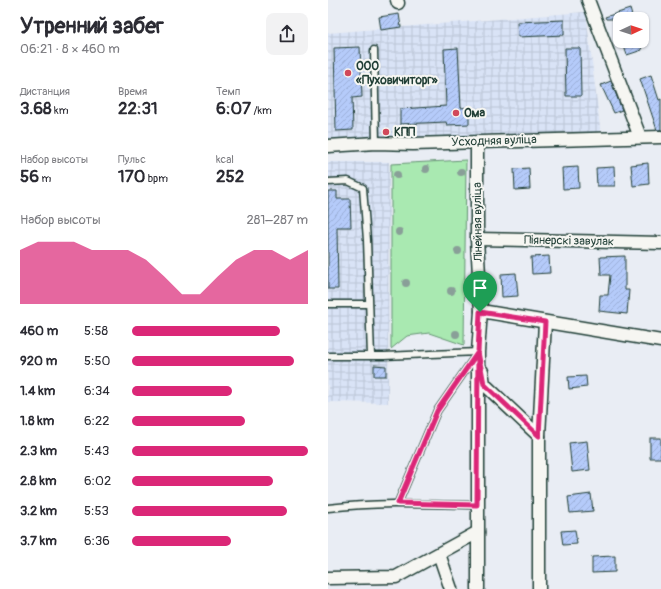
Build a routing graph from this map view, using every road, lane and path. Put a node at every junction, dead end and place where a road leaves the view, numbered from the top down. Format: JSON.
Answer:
{"nodes":[{"id":1,"x":588,"y":0,"type":"edge"},
{"id":2,"x":374,"y":50,"type":"dead end"},
{"id":3,"x":640,"y":137,"type":"junction"},
{"id":4,"x":661,"y":137,"type":"edge"},
{"id":5,"x":477,"y":142,"type":"junction"},
{"id":6,"x":376,"y":143,"type":"junction"},
{"id":7,"x":328,"y":146,"type":"edge"},
{"id":8,"x":328,"y":182,"type":"edge"},
{"id":9,"x":477,"y":239,"type":"junction"},
{"id":10,"x":661,"y":243,"type":"edge"},
{"id":11,"x":328,"y":304,"type":"edge"},
{"id":12,"x":369,"y":304,"type":"junction"},
{"id":13,"x":480,"y":312,"type":"junction"},
{"id":14,"x":545,"y":322,"type":"junction"},
{"id":15,"x":661,"y":341,"type":"edge"},
{"id":16,"x":478,"y":352,"type":"junction"},
{"id":17,"x":328,"y":356,"type":"edge"},
{"id":18,"x":371,"y":356,"type":"junction"},
{"id":19,"x":539,"y":436,"type":"junction"},
{"id":20,"x":398,"y":503,"type":"junction"},
{"id":21,"x":477,"y":505,"type":"junction"},
{"id":22,"x":328,"y":508,"type":"edge"},
{"id":23,"x":478,"y":532,"type":"junction"},
{"id":24,"x":439,"y":554,"type":"junction"},
{"id":25,"x":328,"y":578,"type":"edge"},
{"id":26,"x":451,"y":589,"type":"edge"},
{"id":27,"x":478,"y":589,"type":"edge"},
{"id":28,"x":539,"y":589,"type":"edge"}],
"edges":[{"from":1,"to":3,"type":"street"},
{"from":2,"to":6,"type":"lane"},
{"from":3,"to":4,"type":"street","name":"Усходняя вуліца"},
{"from":3,"to":5,"type":"street","name":"Усходняя вуліца"},
{"from":5,"to":6,"type":"street","name":"Усходняя вуліца"},
{"from":5,"to":9,"type":"street","name":"Лінейная вуліца"},
{"from":6,"to":7,"type":"street","name":"Усходняя вуліца"},
{"from":8,"to":12,"type":"lane"},
{"from":9,"to":10,"type":"street","name":"Піянерскі завулак"},
{"from":9,"to":13,"type":"street","name":"Лінейная вуліца"},
{"from":11,"to":12,"type":"lane"},
{"from":12,"to":18,"type":"lane"},
{"from":13,"to":14,"type":"street"},
{"from":13,"to":16,"type":"street","name":"Лінейная вуліца"},
{"from":14,"to":15,"type":"street"},
{"from":14,"to":19,"type":"street"},
{"from":16,"to":18,"type":"lane"},
{"from":16,"to":19,"type":"street"},
{"from":16,"to":20,"type":"lane"},
{"from":16,"to":21,"type":"street","name":"Лінейная вуліца"},
{"from":17,"to":18,"type":"lane"},
{"from":19,"to":28,"type":"street"},
{"from":20,"to":21,"type":"lane"},
{"from":20,"to":22,"type":"lane"},
{"from":21,"to":23,"type":"street","name":"Лінейная вуліца"},
{"from":23,"to":24,"type":"street"},
{"from":23,"to":27,"type":"street","name":"Лінейная вуліца"},
{"from":24,"to":25,"type":"street"},
{"from":24,"to":26,"type":"street"}]}
